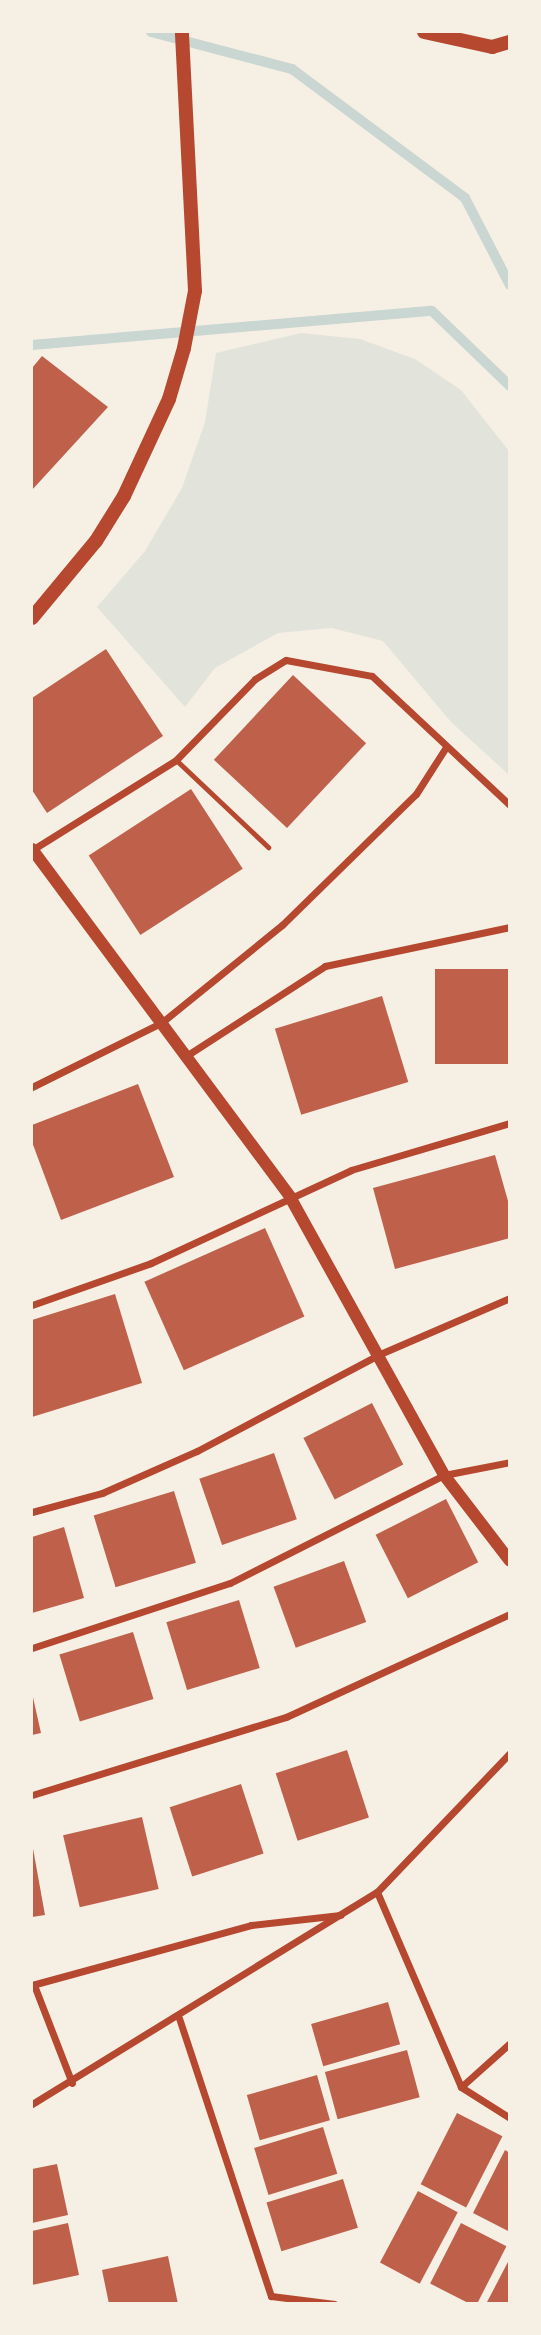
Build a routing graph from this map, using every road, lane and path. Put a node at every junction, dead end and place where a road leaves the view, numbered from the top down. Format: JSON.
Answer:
{"nodes":[{"id":1,"x":181,"y":32,"type":"edge"},
{"id":2,"x":429,"y":33,"type":"edge"},
{"id":3,"x":509,"y":42,"type":"edge"},
{"id":4,"x":32,"y":618,"type":"edge"},
{"id":5,"x":446,"y":747,"type":"junction"},
{"id":6,"x":176,"y":760,"type":"junction"},
{"id":7,"x":509,"y":805,"type":"edge"},
{"id":8,"x":268,"y":847,"type":"dead end"},
{"id":9,"x":32,"y":850,"type":"edge"},
{"id":10,"x":509,"y":927,"type":"edge"},
{"id":11,"x":161,"y":1023,"type":"junction"},
{"id":12,"x":186,"y":1056,"type":"junction"},
{"id":13,"x":32,"y":1087,"type":"edge"},
{"id":14,"x":509,"y":1123,"type":"edge"},
{"id":15,"x":290,"y":1197,"type":"junction"},
{"id":16,"x":509,"y":1298,"type":"edge"},
{"id":17,"x":32,"y":1305,"type":"edge"},
{"id":18,"x":380,"y":1354,"type":"junction"},
{"id":19,"x":509,"y":1462,"type":"edge"},
{"id":20,"x":444,"y":1475,"type":"junction"},
{"id":21,"x":32,"y":1512,"type":"edge"},
{"id":22,"x":509,"y":1561,"type":"edge"},
{"id":23,"x":509,"y":1614,"type":"edge"},
{"id":24,"x":32,"y":1648,"type":"edge"},
{"id":25,"x":509,"y":1753,"type":"edge"},
{"id":26,"x":32,"y":1795,"type":"edge"},
{"id":27,"x":377,"y":1892,"type":"junction"},
{"id":28,"x":341,"y":1915,"type":"junction"},
{"id":29,"x":33,"y":1985,"type":"edge"},
{"id":30,"x":179,"y":2018,"type":"junction"},
{"id":31,"x":509,"y":2043,"type":"edge"},
{"id":32,"x":72,"y":2083,"type":"junction"},
{"id":33,"x":461,"y":2087,"type":"junction"},
{"id":34,"x":32,"y":2104,"type":"edge"},
{"id":35,"x":509,"y":2118,"type":"edge"},
{"id":36,"x":272,"y":2300,"type":"edge"},
{"id":37,"x":334,"y":2304,"type":"edge"}],
"edges":[{"from":1,"to":4,"type":"main road"},
{"from":2,"to":3,"type":"main road"},
{"from":5,"to":6,"type":"street"},
{"from":5,"to":7,"type":"street"},
{"from":5,"to":11,"type":"street"},
{"from":6,"to":8,"type":"lane"},
{"from":6,"to":9,"type":"street"},
{"from":9,"to":11,"type":"street"},
{"from":10,"to":12,"type":"street"},
{"from":11,"to":12,"type":"street"},
{"from":11,"to":13,"type":"street"},
{"from":12,"to":15,"type":"street"},
{"from":14,"to":15,"type":"street"},
{"from":15,"to":17,"type":"street"},
{"from":15,"to":18,"type":"street"},
{"from":16,"to":18,"type":"street"},
{"from":18,"to":20,"type":"street"},
{"from":18,"to":21,"type":"street"},
{"from":19,"to":20,"type":"street"},
{"from":20,"to":22,"type":"street"},
{"from":20,"to":24,"type":"street"},
{"from":23,"to":26,"type":"street"},
{"from":25,"to":27,"type":"street"},
{"from":27,"to":28,"type":"street"},
{"from":27,"to":33,"type":"street"},
{"from":28,"to":29,"type":"street"},
{"from":28,"to":30,"type":"street"},
{"from":29,"to":32,"type":"street"},
{"from":30,"to":32,"type":"street"},
{"from":30,"to":36,"type":"street"},
{"from":31,"to":33,"type":"street"},
{"from":32,"to":34,"type":"street"},
{"from":33,"to":35,"type":"street"},
{"from":36,"to":37,"type":"street"}]}
